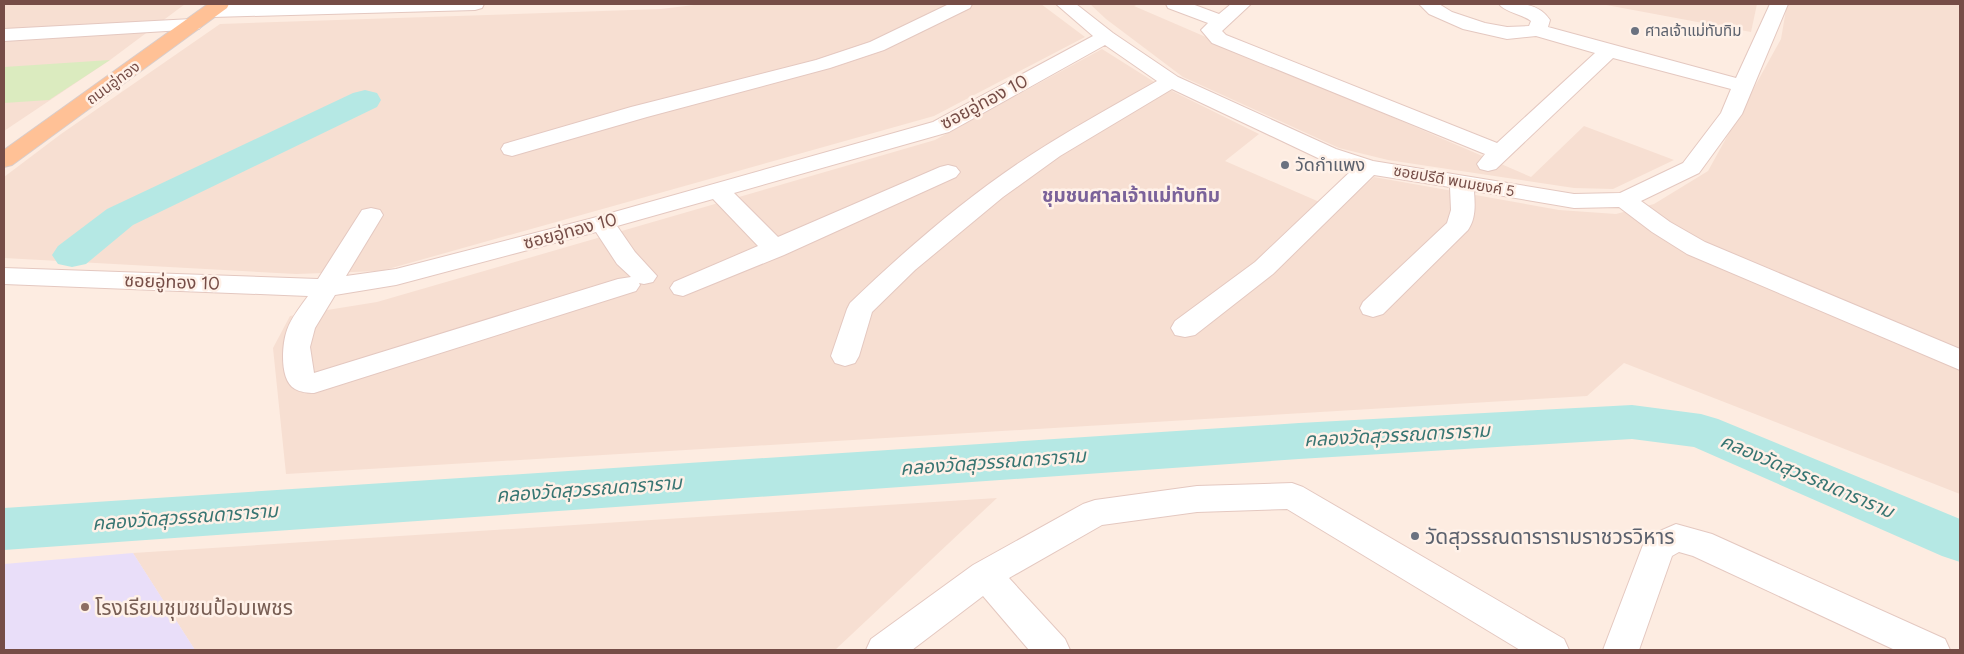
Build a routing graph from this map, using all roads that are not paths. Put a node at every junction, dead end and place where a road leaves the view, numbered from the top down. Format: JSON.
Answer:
{"nodes":[{"id":1,"x":474,"y":4,"type":"edge"},
{"id":2,"x":963,"y":4,"type":"edge"},
{"id":3,"x":1065,"y":4,"type":"edge"},
{"id":4,"x":1175,"y":4,"type":"edge"},
{"id":5,"x":1242,"y":4,"type":"edge"},
{"id":6,"x":1428,"y":4,"type":"edge"},
{"id":7,"x":1508,"y":4,"type":"edge"},
{"id":8,"x":1780,"y":4,"type":"edge"},
{"id":9,"x":216,"y":7,"type":"edge"},
{"id":10,"x":1221,"y":21,"type":"junction"},
{"id":11,"x":192,"y":25,"type":"junction"},
{"id":12,"x":1537,"y":30,"type":"junction"},
{"id":13,"x":4,"y":35,"type":"edge"},
{"id":14,"x":1106,"y":37,"type":"junction"},
{"id":15,"x":1609,"y":51,"type":"junction"},
{"id":16,"x":1171,"y":81,"type":"junction"},
{"id":17,"x":1743,"y":86,"type":"junction"},
{"id":18,"x":512,"y":149,"type":"dead end"},
{"id":19,"x":1500,"y":152,"type":"junction"},
{"id":20,"x":4,"y":160,"type":"edge"},
{"id":21,"x":1369,"y":167,"type":"junction"},
{"id":22,"x":948,"y":172,"type":"dead end"},
{"id":23,"x":1465,"y":183,"type":"junction"},
{"id":24,"x":718,"y":190,"type":"junction"},
{"id":25,"x":1624,"y":200,"type":"junction"},
{"id":26,"x":371,"y":215,"type":"dead end"},
{"id":27,"x":602,"y":223,"type":"junction"},
{"id":28,"x":775,"y":249,"type":"junction"},
{"id":29,"x":4,"y":276,"type":"edge"},
{"id":30,"x":326,"y":288,"type":"junction"},
{"id":31,"x":683,"y":288,"type":"dead end"},
{"id":32,"x":1373,"y":308,"type":"dead end"},
{"id":33,"x":1185,"y":328,"type":"dead end"},
{"id":34,"x":845,"y":356,"type":"dead end"},
{"id":35,"x":1960,"y":360,"type":"edge"},
{"id":36,"x":985,"y":575,"type":"junction"},
{"id":37,"x":884,"y":650,"type":"edge"},
{"id":38,"x":1052,"y":650,"type":"edge"},
{"id":39,"x":1551,"y":650,"type":"edge"},
{"id":40,"x":1621,"y":650,"type":"edge"},
{"id":41,"x":1932,"y":650,"type":"edge"}],
"edges":[{"from":1,"to":9,"type":"street"},
{"from":2,"to":18,"type":"street"},
{"from":3,"to":14,"type":"street","name":"ซอยปรีดี พนมยงค์ 5"},
{"from":4,"to":10,"type":"street"},
{"from":5,"to":10,"type":"street"},
{"from":6,"to":12,"type":"street"},
{"from":7,"to":12,"type":"street"},
{"from":8,"to":17,"type":"street","name":"ซอยปรีดี พนมยงค์ 5"},
{"from":9,"to":11,"type":"main road","name":"ถนนอู่ทอง"},
{"from":10,"to":19,"type":"street"},
{"from":11,"to":13,"type":"street"},
{"from":11,"to":20,"type":"main road","name":"ถนนอู่ทอง"},
{"from":12,"to":15,"type":"street"},
{"from":14,"to":16,"type":"street","name":"ซอยปรีดี พนมยงค์ 5"},
{"from":14,"to":24,"type":"street","name":"ซอยอู่ทอง 10"},
{"from":15,"to":17,"type":"street"},
{"from":15,"to":19,"type":"street"},
{"from":16,"to":21,"type":"street","name":"ซอยปรีดี พนมยงค์ 5"},
{"from":16,"to":34,"type":"street"},
{"from":17,"to":25,"type":"street","name":"ซอยปรีดี พนมยงค์ 5"},
{"from":19,"to":23,"type":"street"},
{"from":21,"to":23,"type":"street","name":"ซอยปรีดี พนมยงค์ 5"},
{"from":21,"to":33,"type":"street"},
{"from":22,"to":28,"type":"street"},
{"from":23,"to":25,"type":"street","name":"ซอยปรีดี พนมยงค์ 5"},
{"from":23,"to":32,"type":"street"},
{"from":24,"to":27,"type":"street","name":"ซอยอู่ทอง 10"},
{"from":24,"to":28,"type":"street"},
{"from":25,"to":35,"type":"street"},
{"from":26,"to":30,"type":"street"},
{"from":27,"to":30,"type":"street","name":"ซอยอู่ทอง 10"},
{"from":27,"to":30,"type":"street"},
{"from":28,"to":31,"type":"street"},
{"from":29,"to":30,"type":"street","name":"ซอยอู่ทอง 10"},
{"from":36,"to":37,"type":"street"},
{"from":36,"to":38,"type":"street"},
{"from":36,"to":39,"type":"street"},
{"from":40,"to":41,"type":"street"}]}
